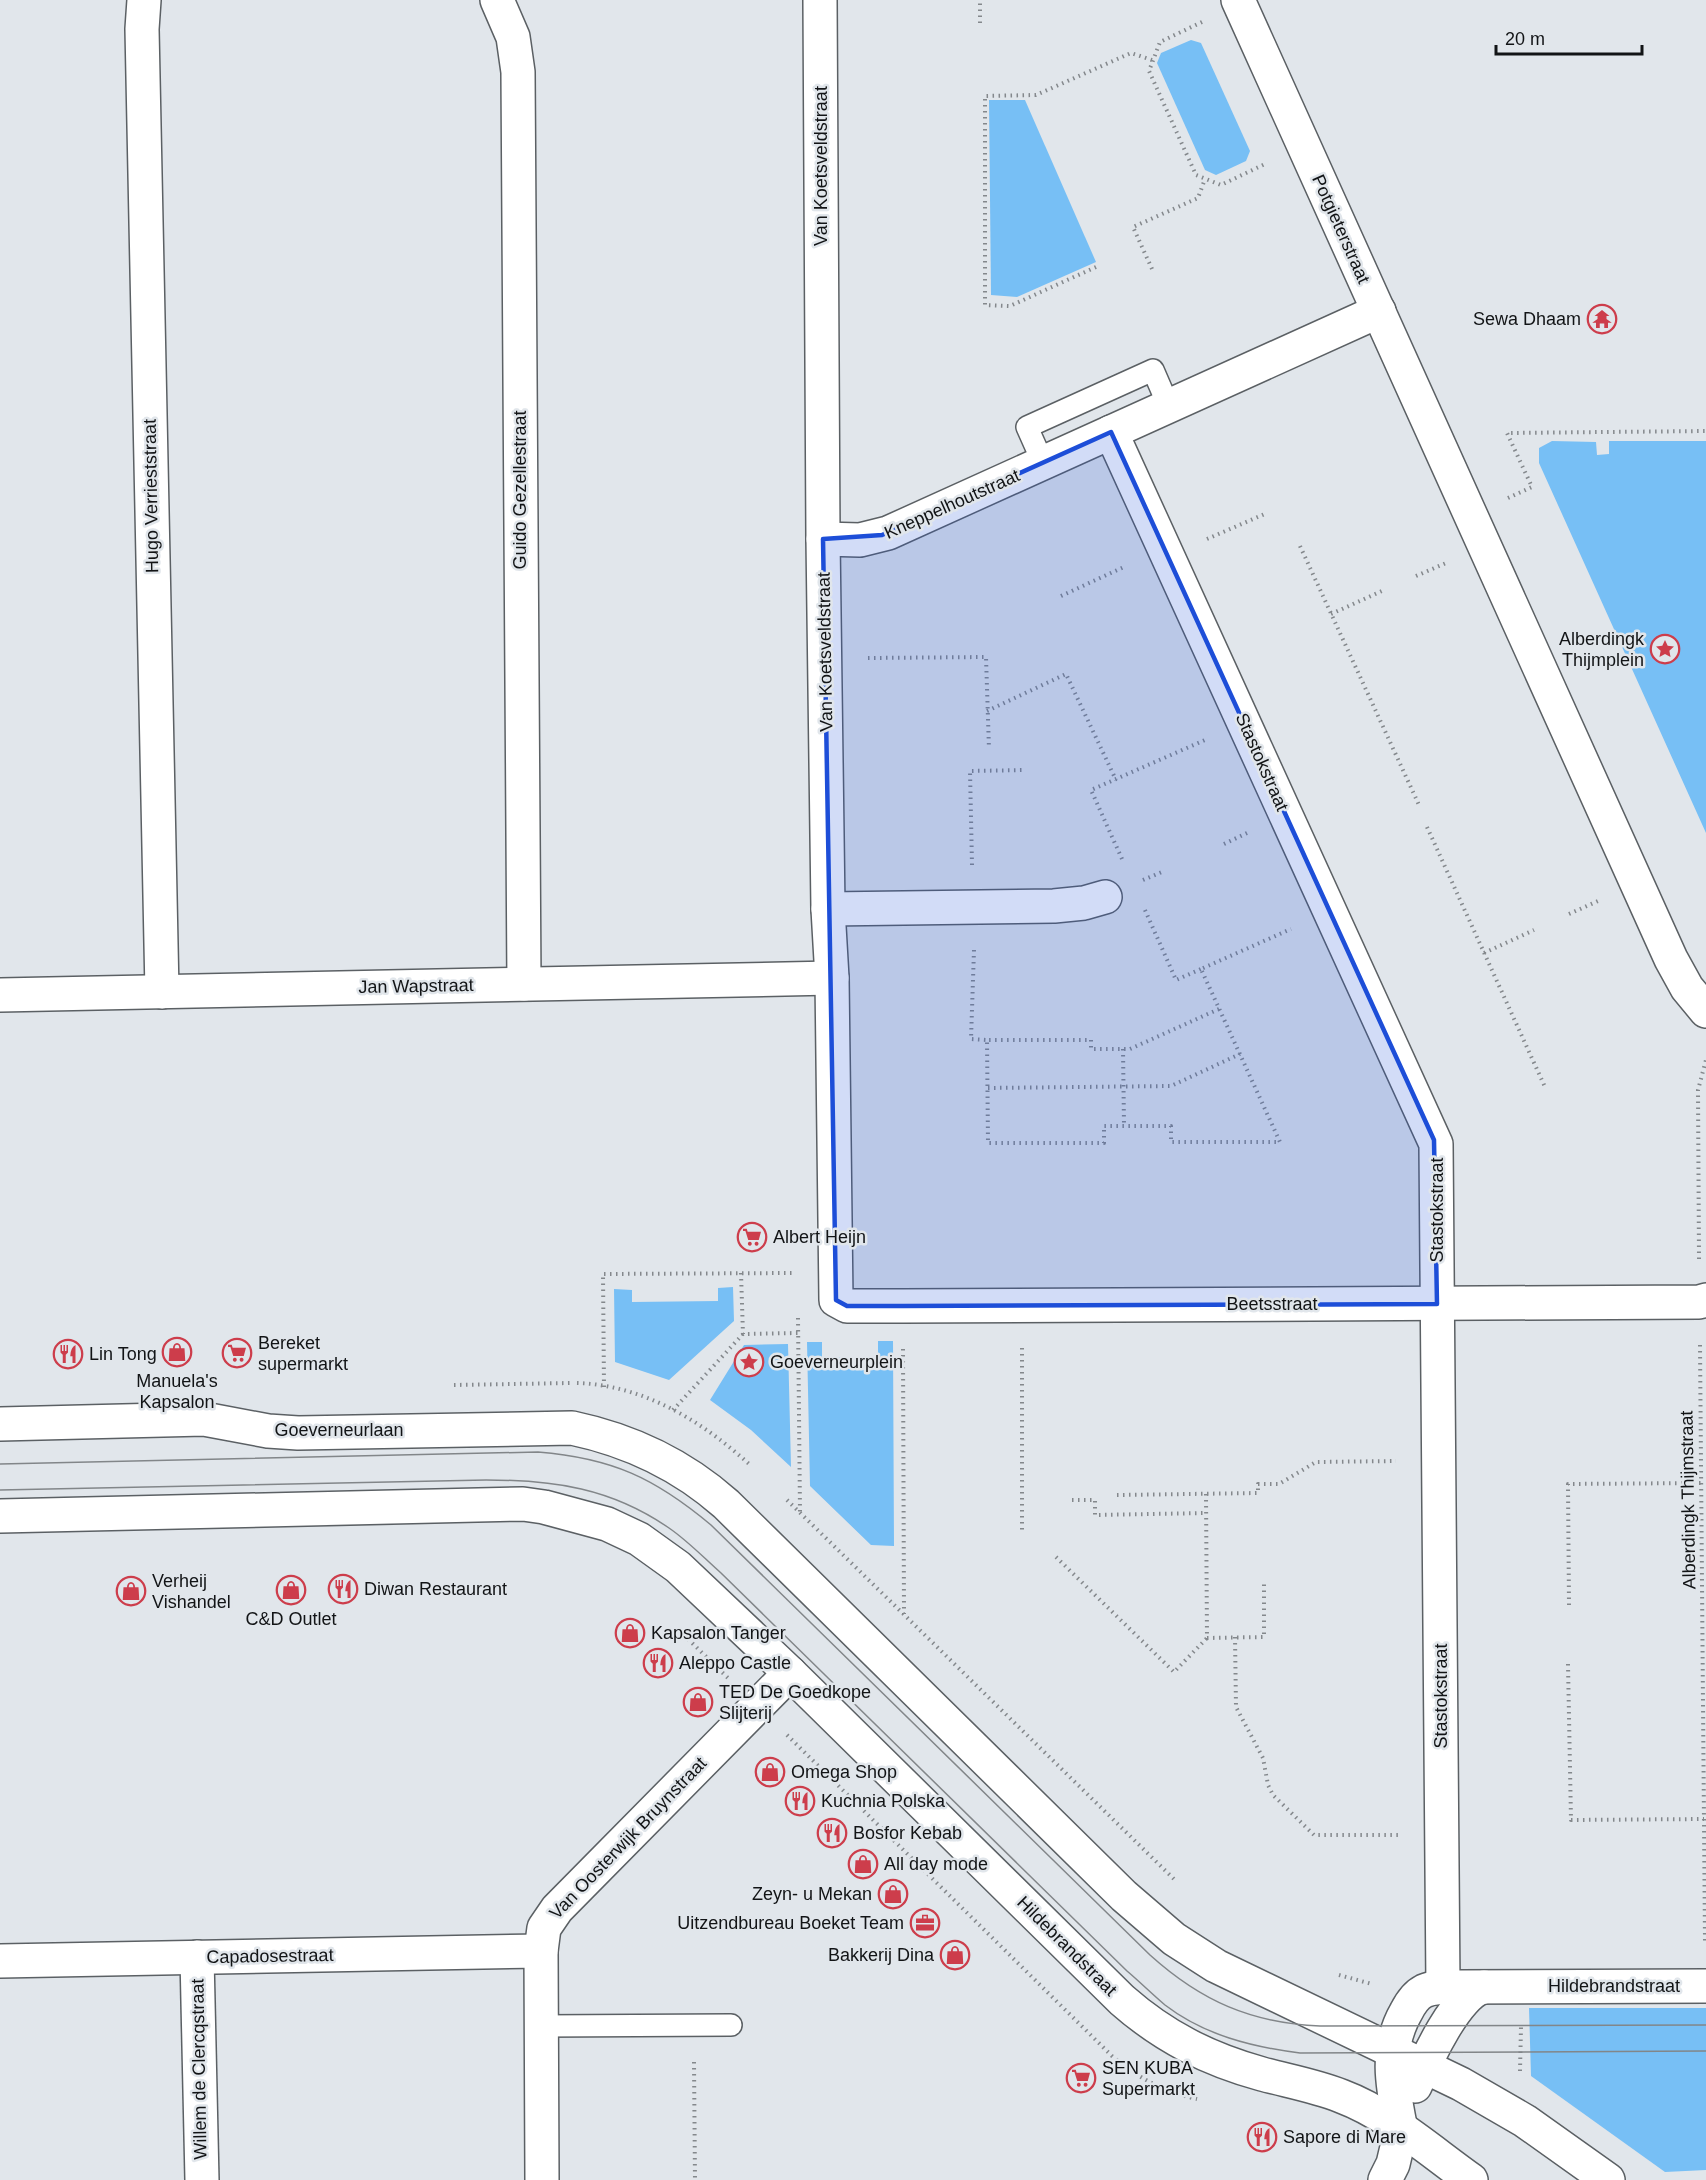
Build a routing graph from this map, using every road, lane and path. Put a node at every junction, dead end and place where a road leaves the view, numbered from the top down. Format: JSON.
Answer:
{"nodes":[{"id":1,"x":144,"y":0,"type":"edge"},
{"id":2,"x":497,"y":0,"type":"edge"},
{"id":3,"x":820,"y":0,"type":"edge"},
{"id":4,"x":980,"y":0,"type":"edge"},
{"id":5,"x":1239,"y":2,"type":"edge"},
{"id":6,"x":980,"y":23,"type":"dead end"},
{"id":7,"x":1152,"y":60,"type":"junction"},
{"id":8,"x":1304,"y":147,"type":"junction"},
{"id":9,"x":1206,"y":179,"type":"junction"},
{"id":10,"x":1096,"y":267,"type":"dead end"},
{"id":11,"x":1152,"y":269,"type":"dead end"},
{"id":12,"x":1379,"y":311,"type":"junction"},
{"id":13,"x":1169,"y":406,"type":"junction"},
{"id":14,"x":1706,"y":431,"type":"edge"},
{"id":15,"x":1111,"y":432,"type":"junction"},
{"id":16,"x":1043,"y":463,"type":"junction"},
{"id":17,"x":1267,"y":513,"type":"dead end"},
{"id":18,"x":1470,"y":514,"type":"junction"},
{"id":19,"x":823,"y":539,"type":"junction"},
{"id":20,"x":1199,"y":542,"type":"dead end"},
{"id":21,"x":1300,"y":546,"type":"dead end"},
{"id":22,"x":1133,"y":563,"type":"dead end"},
{"id":23,"x":1382,"y":591,"type":"dead end"},
{"id":24,"x":1061,"y":596,"type":"dead end"},
{"id":25,"x":1331,"y":614,"type":"junction"},
{"id":26,"x":878,"y":658,"type":"dead end"},
{"id":27,"x":987,"y":711,"type":"junction"},
{"id":28,"x":989,"y":749,"type":"dead end"},
{"id":29,"x":1178,"y":752,"type":"dead end"},
{"id":30,"x":1025,"y":770,"type":"dead end"},
{"id":31,"x":1116,"y":780,"type":"junction"},
{"id":32,"x":1419,"y":805,"type":"dead end"},
{"id":33,"x":1427,"y":827,"type":"dead end"},
{"id":34,"x":1123,"y":860,"type":"dead end"},
{"id":35,"x":972,"y":869,"type":"dead end"},
{"id":36,"x":1105,"y":897,"type":"dead end"},
{"id":37,"x":828,"y":909,"type":"junction"},
{"id":38,"x":1145,"y":909,"type":"dead end"},
{"id":39,"x":1534,"y":930,"type":"dead end"},
{"id":40,"x":1264,"y":941,"type":"dead end"},
{"id":41,"x":974,"y":942,"type":"dead end"},
{"id":42,"x":1484,"y":953,"type":"junction"},
{"id":43,"x":1201,"y":969,"type":"junction"},
{"id":44,"x":832,"y":978,"type":"junction"},
{"id":45,"x":524,"y":984,"type":"junction"},
{"id":46,"x":162,"y":992,"type":"junction"},
{"id":47,"x":0,"y":995,"type":"edge"},
{"id":48,"x":1219,"y":1009,"type":"junction"},
{"id":49,"x":1706,"y":1011,"type":"edge"},
{"id":50,"x":987,"y":1040,"type":"junction"},
{"id":51,"x":1123,"y":1049,"type":"junction"},
{"id":52,"x":1240,"y":1054,"type":"junction"},
{"id":53,"x":1706,"y":1060,"type":"edge"},
{"id":54,"x":1124,"y":1086,"type":"junction"},
{"id":55,"x":1545,"y":1086,"type":"dead end"},
{"id":56,"x":987,"y":1088,"type":"junction"},
{"id":57,"x":1124,"y":1125,"type":"junction"},
{"id":58,"x":741,"y":1273,"type":"junction"},
{"id":59,"x":837,"y":1288,"type":"junction"},
{"id":60,"x":1703,"y":1301,"type":"edge"},
{"id":61,"x":1437,"y":1304,"type":"junction"},
{"id":62,"x":903,"y":1306,"type":"junction"},
{"id":63,"x":798,"y":1313,"type":"dead end"},
{"id":64,"x":798,"y":1333,"type":"junction"},
{"id":65,"x":743,"y":1334,"type":"junction"},
{"id":66,"x":1022,"y":1372,"type":"dead end"},
{"id":67,"x":604,"y":1387,"type":"dead end"},
{"id":68,"x":673,"y":1410,"type":"dead end"},
{"id":69,"x":0,"y":1424,"type":"edge"},
{"id":70,"x":1404,"y":1461,"type":"dead end"},
{"id":71,"x":1702,"y":1483,"type":"junction"},
{"id":72,"x":1206,"y":1494,"type":"junction"},
{"id":73,"x":1117,"y":1495,"type":"dead end"},
{"id":74,"x":1072,"y":1500,"type":"dead end"},
{"id":75,"x":800,"y":1513,"type":"dead end"},
{"id":76,"x":1207,"y":1513,"type":"junction"},
{"id":77,"x":0,"y":1516,"type":"edge"},
{"id":78,"x":1022,"y":1530,"type":"dead end"},
{"id":79,"x":1056,"y":1557,"type":"dead end"},
{"id":80,"x":1264,"y":1582,"type":"dead end"},
{"id":81,"x":1569,"y":1605,"type":"dead end"},
{"id":82,"x":684,"y":1635,"type":"dead end"},
{"id":83,"x":1235,"y":1637,"type":"junction"},
{"id":84,"x":1207,"y":1638,"type":"junction"},
{"id":85,"x":1568,"y":1664,"type":"dead end"},
{"id":86,"x":790,"y":1673,"type":"junction"},
{"id":87,"x":757,"y":1706,"type":"junction"},
{"id":88,"x":1704,"y":1819,"type":"junction"},
{"id":89,"x":1407,"y":1835,"type":"dead end"},
{"id":90,"x":1183,"y":1887,"type":"dead end"},
{"id":91,"x":1705,"y":1941,"type":"edge"},
{"id":92,"x":541,"y":1951,"type":"junction"},
{"id":93,"x":197,"y":1957,"type":"junction"},
{"id":94,"x":0,"y":1962,"type":"edge"},
{"id":95,"x":1336,"y":1974,"type":"dead end"},
{"id":96,"x":1521,"y":1986,"type":"junction"},
{"id":97,"x":1706,"y":1986,"type":"edge"},
{"id":98,"x":1382,"y":1987,"type":"dead end"},
{"id":99,"x":1443,"y":1987,"type":"junction"},
{"id":100,"x":1484,"y":1987,"type":"junction"},
{"id":101,"x":694,"y":2025,"type":"junction"},
{"id":102,"x":731,"y":2025,"type":"dead end"},
{"id":103,"x":541,"y":2026,"type":"junction"},
{"id":104,"x":1392,"y":2049,"type":"junction"},
{"id":105,"x":1425,"y":2066,"type":"junction"},
{"id":106,"x":1520,"y":2118,"type":"junction"},
{"id":107,"x":1401,"y":2130,"type":"junction"},
{"id":108,"x":202,"y":2180,"type":"edge"},
{"id":109,"x":542,"y":2180,"type":"edge"},
{"id":110,"x":695,"y":2180,"type":"edge"},
{"id":111,"x":1385,"y":2180,"type":"edge"},
{"id":112,"x":1471,"y":2180,"type":"edge"},
{"id":113,"x":1608,"y":2180,"type":"edge"}],
"edges":[{"from":1,"to":46,"type":"street","name":"Hugo Verrieststraat"},
{"from":2,"to":45,"type":"street","name":"Guido Gezellestraat"},
{"from":3,"to":19,"type":"street","name":"Van Koetsveldstraat"},
{"from":4,"to":6,"type":"path"},
{"from":5,"to":7,"type":"path"},
{"from":5,"to":8,"type":"street","name":"Potgieterstraat"},
{"from":7,"to":9,"type":"path"},
{"from":7,"to":10,"type":"path"},
{"from":8,"to":9,"type":"path"},
{"from":8,"to":12,"type":"street","name":"Potgieterstraat"},
{"from":9,"to":11,"type":"path"},
{"from":12,"to":13,"type":"street","name":"Kneppelhoutstraat"},
{"from":12,"to":18,"type":"street"},
{"from":13,"to":15,"type":"street","name":"Kneppelhoutstraat"},
{"from":13,"to":16,"type":"lane","name":"Kneppelhoutstraat"},
{"from":14,"to":18,"type":"path"},
{"from":15,"to":16,"type":"street","name":"Kneppelhoutstraat"},
{"from":15,"to":61,"type":"street","name":"Stastokstraat"},
{"from":16,"to":19,"type":"street","name":"Kneppelhoutstraat"},
{"from":17,"to":20,"type":"path"},
{"from":18,"to":49,"type":"street"},
{"from":19,"to":37,"type":"street","name":"Van Koetsveldstraat"},
{"from":21,"to":25,"type":"path"},
{"from":22,"to":24,"type":"path"},
{"from":23,"to":25,"type":"path"},
{"from":25,"to":32,"type":"path"},
{"from":26,"to":27,"type":"path"},
{"from":27,"to":28,"type":"path"},
{"from":27,"to":31,"type":"path"},
{"from":29,"to":31,"type":"path"},
{"from":30,"to":35,"type":"path"},
{"from":31,"to":34,"type":"path"},
{"from":33,"to":42,"type":"path"},
{"from":36,"to":37,"type":"street"},
{"from":37,"to":44,"type":"street","name":"Van Koetsveldstraat"},
{"from":38,"to":43,"type":"path"},
{"from":39,"to":42,"type":"path"},
{"from":40,"to":43,"type":"path"},
{"from":41,"to":50,"type":"path"},
{"from":42,"to":55,"type":"path"},
{"from":43,"to":48,"type":"path"},
{"from":44,"to":45,"type":"street","name":"Jan Wapstraat"},
{"from":44,"to":59,"type":"street","name":"Van Koetsveldstraat"},
{"from":45,"to":46,"type":"street","name":"Jan Wapstraat"},
{"from":46,"to":47,"type":"street","name":"Jan Wapstraat"},
{"from":48,"to":51,"type":"path"},
{"from":48,"to":52,"type":"path"},
{"from":50,"to":51,"type":"path"},
{"from":50,"to":56,"type":"path"},
{"from":51,"to":54,"type":"path"},
{"from":52,"to":54,"type":"path"},
{"from":52,"to":57,"type":"path"},
{"from":53,"to":60,"type":"path","name":"Alberdingk Thijmstraat"},
{"from":54,"to":56,"type":"path"},
{"from":54,"to":57,"type":"path"},
{"from":56,"to":57,"type":"path"},
{"from":58,"to":59,"type":"path"},
{"from":58,"to":65,"type":"path"},
{"from":58,"to":67,"type":"path"},
{"from":59,"to":62,"type":"street","name":"Beetsstraat"},
{"from":60,"to":61,"type":"street","name":"Beetsstraat"},
{"from":60,"to":71,"type":"path","name":"Alberdingk Thijmstraat"},
{"from":61,"to":62,"type":"street","name":"Beetsstraat"},
{"from":61,"to":99,"type":"street","name":"Stastokstraat"},
{"from":62,"to":90,"type":"path"},
{"from":63,"to":64,"type":"path"},
{"from":64,"to":65,"type":"path"},
{"from":64,"to":75,"type":"path"},
{"from":65,"to":68,"type":"path"},
{"from":66,"to":78,"type":"path"},
{"from":69,"to":104,"type":"street","name":"Goeverneurlaan"},
{"from":70,"to":72,"type":"path"},
{"from":71,"to":81,"type":"path"},
{"from":71,"to":88,"type":"path","name":"Alberdingk Thijmstraat"},
{"from":72,"to":73,"type":"path"},
{"from":72,"to":76,"type":"path"},
{"from":74,"to":76,"type":"path"},
{"from":76,"to":84,"type":"path"},
{"from":77,"to":86,"type":"street"},
{"from":79,"to":84,"type":"path"},
{"from":80,"to":83,"type":"path"},
{"from":82,"to":87,"type":"path"},
{"from":83,"to":84,"type":"path"},
{"from":83,"to":89,"type":"path"},
{"from":85,"to":88,"type":"path"},
{"from":86,"to":87,"type":"street","name":"Van Oosterwijk Bruynstraat"},
{"from":86,"to":107,"type":"street","name":"Hildebrandstraat"},
{"from":87,"to":92,"type":"street","name":"Van Oosterwijk Bruynstraat"},
{"from":88,"to":91,"type":"path","name":"Alberdingk Thijmstraat"},
{"from":92,"to":93,"type":"street","name":"Capadosestraat"},
{"from":92,"to":103,"type":"street","name":"Van Oosterwijk Bruynstraat"},
{"from":93,"to":94,"type":"street","name":"Capadosestraat"},
{"from":93,"to":108,"type":"street","name":"Willem de Clercqstraat"},
{"from":95,"to":98,"type":"path"},
{"from":96,"to":97,"type":"street","name":"Hildebrandstraat"},
{"from":96,"to":100,"type":"street","name":"Hildebrandstraat"},
{"from":96,"to":106,"type":"path","name":"Hildebrandstraat"},
{"from":99,"to":100,"type":"street","name":"Hildebrandstraat"},
{"from":99,"to":104,"type":"street","name":"Hildebrandstraat"},
{"from":100,"to":105,"type":"street"},
{"from":101,"to":102,"type":"lane"},
{"from":101,"to":103,"type":"lane"},
{"from":101,"to":110,"type":"path"},
{"from":103,"to":109,"type":"street","name":"Van Oosterwijk Bruynstraat"},
{"from":104,"to":105,"type":"street"},
{"from":104,"to":107,"type":"street","name":"Hildebrandstraat"},
{"from":105,"to":106,"type":"street"},
{"from":105,"to":107,"type":"street"},
{"from":106,"to":113,"type":"street"},
{"from":107,"to":111,"type":"street"},
{"from":107,"to":112,"type":"street","name":"Hildebrandstraat"}]}
